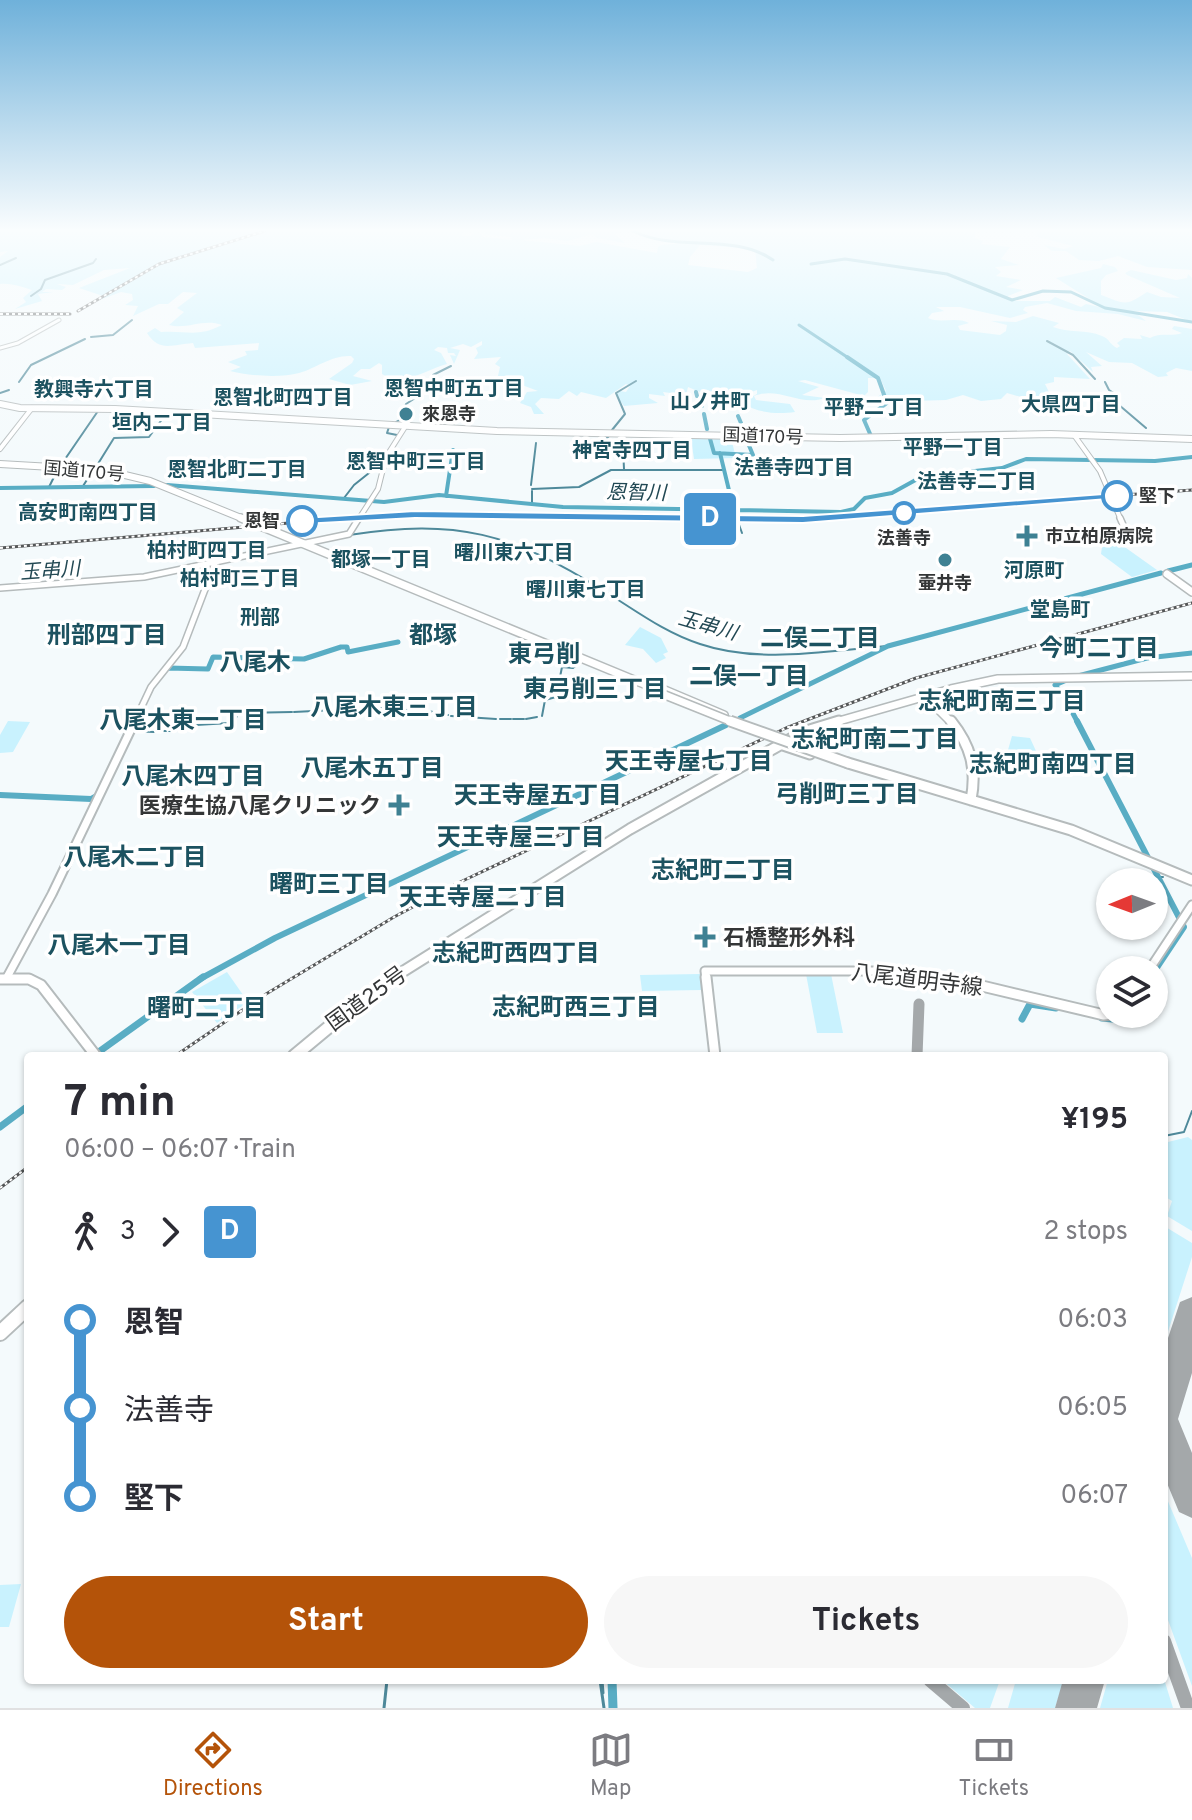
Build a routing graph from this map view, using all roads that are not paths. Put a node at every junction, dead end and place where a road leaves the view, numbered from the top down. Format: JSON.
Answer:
{"nodes":[{"id":1,"x":59,"y":320,"type":"dead end"},
{"id":2,"x":0,"y":348,"type":"edge"},
{"id":3,"x":0,"y":404,"type":"edge"},
{"id":4,"x":32,"y":408,"type":"junction"},
{"id":5,"x":405,"y":427,"type":"junction"},
{"id":6,"x":1074,"y":435,"type":"junction"},
{"id":7,"x":1192,"y":439,"type":"edge"},
{"id":8,"x":0,"y":449,"type":"edge"},
{"id":9,"x":0,"y":465,"type":"edge"},
{"id":10,"x":1124,"y":527,"type":"dead end"},
{"id":11,"x":300,"y":543,"type":"junction"},
{"id":12,"x":215,"y":563,"type":"junction"},
{"id":13,"x":1167,"y":574,"type":"dead end"},
{"id":14,"x":0,"y":588,"type":"edge"},
{"id":15,"x":1192,"y":592,"type":"edge"},
{"id":16,"x":606,"y":669,"type":"junction"},
{"id":17,"x":1192,"y":676,"type":"edge"},
{"id":18,"x":925,"y":696,"type":"junction"},
{"id":19,"x":736,"y":724,"type":"dead end"},
{"id":20,"x":790,"y":739,"type":"junction"},
{"id":21,"x":780,"y":744,"type":"junction"},
{"id":22,"x":806,"y":748,"type":"junction"},
{"id":23,"x":941,"y":790,"type":"junction"},
{"id":24,"x":972,"y":798,"type":"junction"},
{"id":25,"x":1192,"y":878,"type":"edge"},
{"id":26,"x":1192,"y":905,"type":"edge"},
{"id":27,"x":1158,"y":956,"type":"edge"},
{"id":28,"x":3,"y":979,"type":"edge"},
{"id":29,"x":1096,"y":1013,"type":"edge"},
{"id":30,"x":93,"y":1052,"type":"edge"},
{"id":31,"x":298,"y":1052,"type":"edge"},
{"id":32,"x":715,"y":1052,"type":"edge"},
{"id":33,"x":24,"y":1311,"type":"edge"},
{"id":34,"x":0,"y":1333,"type":"edge"}],
"edges":[{"from":1,"to":2,"type":"main road"},
{"from":3,"to":4,"type":"highway","name":"国道170号"},
{"from":4,"to":5,"type":"highway","name":"国道170号"},
{"from":4,"to":8,"type":"main road"},
{"from":5,"to":6,"type":"highway","name":"国道170号"},
{"from":5,"to":11,"type":"main road"},
{"from":6,"to":7,"type":"highway","name":"国道170号"},
{"from":6,"to":10,"type":"main road"},
{"from":9,"to":11,"type":"highway","name":"国道170号"},
{"from":11,"to":12,"type":"main road"},
{"from":11,"to":16,"type":"highway","name":"国道170号"},
{"from":12,"to":14,"type":"main road"},
{"from":12,"to":28,"type":"main road"},
{"from":13,"to":15,"type":"highway"},
{"from":16,"to":19,"type":"highway"},
{"from":16,"to":23,"type":"highway","name":"国道170号","bridge":true},
{"from":17,"to":18,"type":"highway","name":"国道25号"},
{"from":18,"to":20,"type":"highway","name":"国道25号"},
{"from":18,"to":24,"type":"highway"},
{"from":20,"to":21,"type":"highway","name":"国道25号"},
{"from":20,"to":22,"type":"highway"},
{"from":21,"to":22,"type":"highway"},
{"from":21,"to":31,"type":"highway","name":"国道25号"},
{"from":22,"to":23,"type":"highway"},
{"from":23,"to":24,"type":"highway","name":"国道170号"},
{"from":24,"to":25,"type":"highway","name":"国道170号"},
{"from":26,"to":27,"type":"main road"},
{"from":28,"to":30,"type":"main road"},
{"from":29,"to":32,"type":"main road","name":"八尾道明寺線"},
{"from":33,"to":34,"type":"highway"}]}
